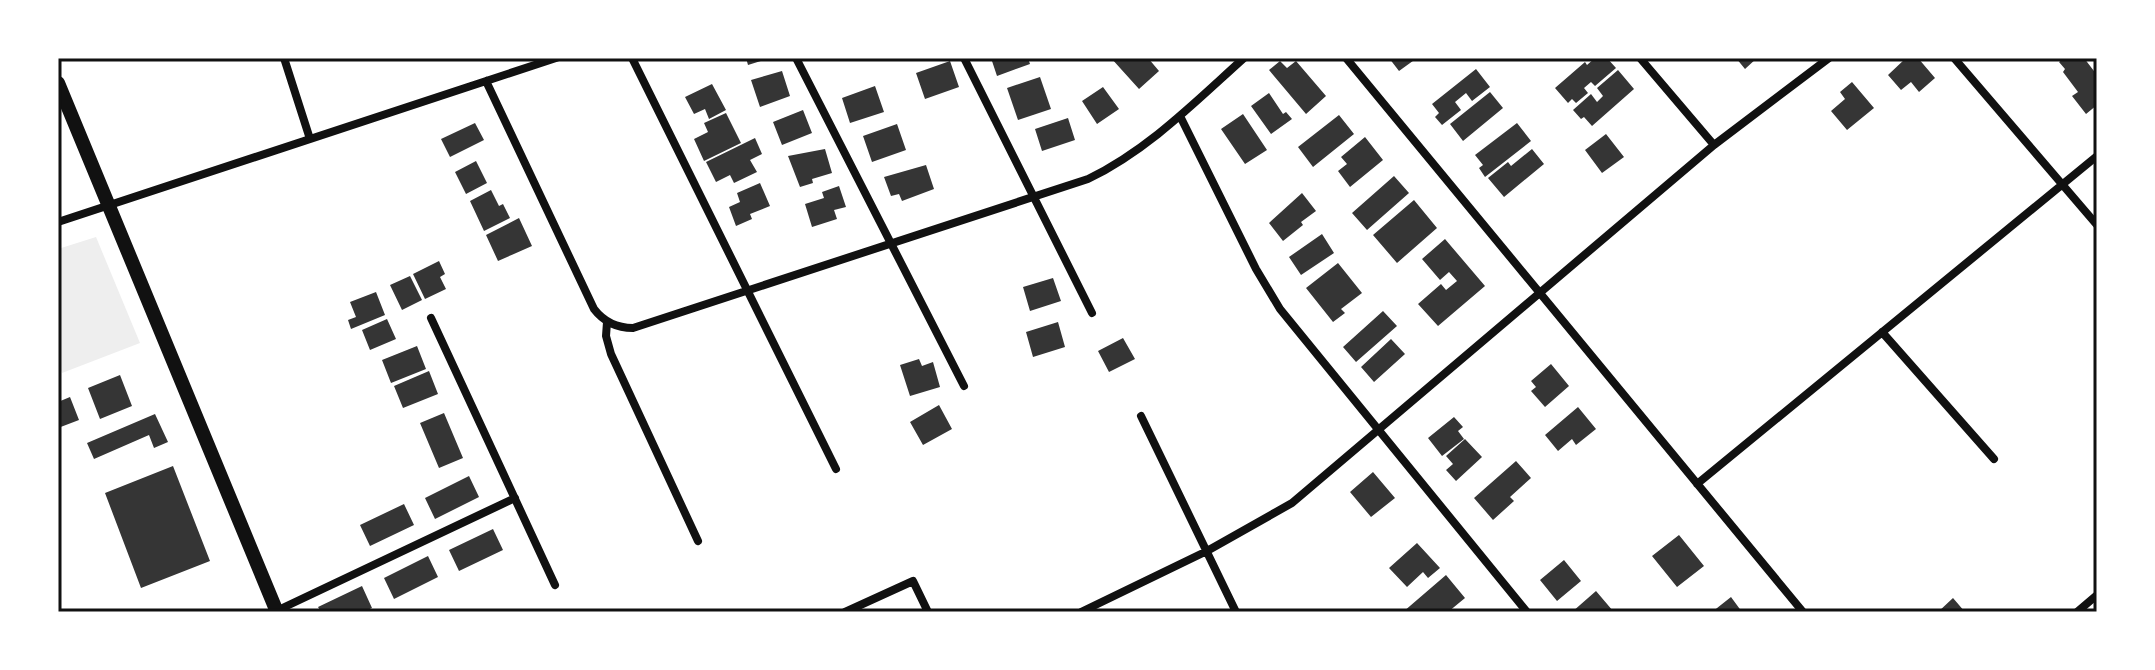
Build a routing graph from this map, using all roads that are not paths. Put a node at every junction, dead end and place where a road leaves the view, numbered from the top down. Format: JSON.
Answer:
{"nodes":[{"id":1,"x":284,"y":58,"type":"edge"},
{"id":2,"x":518,"y":58,"type":"edge"},
{"id":3,"x":556,"y":58,"type":"edge"},
{"id":4,"x":632,"y":58,"type":"edge"},
{"id":5,"x":796,"y":58,"type":"edge"},
{"id":6,"x":964,"y":58,"type":"edge"},
{"id":7,"x":1244,"y":58,"type":"edge"},
{"id":8,"x":1346,"y":58,"type":"edge"},
{"id":9,"x":1640,"y":58,"type":"edge"},
{"id":10,"x":1829,"y":58,"type":"edge"},
{"id":11,"x":1954,"y":58,"type":"edge"},
{"id":12,"x":522,"y":69,"type":"junction"},
{"id":13,"x":486,"y":81,"type":"junction"},
{"id":14,"x":58,"y":83,"type":"edge"},
{"id":15,"x":1180,"y":116,"type":"junction"},
{"id":16,"x":310,"y":139,"type":"junction"},
{"id":17,"x":1714,"y":145,"type":"junction"},
{"id":18,"x":2097,"y":156,"type":"edge"},
{"id":19,"x":2062,"y":185,"type":"junction"},
{"id":20,"x":1034,"y":199,"type":"junction"},
{"id":21,"x":109,"y":206,"type":"junction"},
{"id":22,"x":58,"y":222,"type":"edge"},
{"id":23,"x":2097,"y":225,"type":"edge"},
{"id":24,"x":892,"y":245,"type":"junction"},
{"id":25,"x":747,"y":291,"type":"junction"},
{"id":26,"x":1540,"y":293,"type":"junction"},
{"id":27,"x":1092,"y":313,"type":"dead end"},
{"id":28,"x":431,"y":318,"type":"dead end"},
{"id":29,"x":607,"y":322,"type":"junction"},
{"id":30,"x":1882,"y":332,"type":"junction"},
{"id":31,"x":964,"y":386,"type":"dead end"},
{"id":32,"x":1141,"y":416,"type":"dead end"},
{"id":33,"x":1378,"y":432,"type":"junction"},
{"id":34,"x":1994,"y":459,"type":"dead end"},
{"id":35,"x":836,"y":469,"type":"dead end"},
{"id":36,"x":1697,"y":484,"type":"junction"},
{"id":37,"x":515,"y":498,"type":"junction"},
{"id":38,"x":698,"y":541,"type":"dead end"},
{"id":39,"x":1207,"y":551,"type":"junction"},
{"id":40,"x":555,"y":585,"type":"dead end"},
{"id":41,"x":2097,"y":595,"type":"edge"},
{"id":42,"x":1102,"y":608,"type":"edge"},
{"id":43,"x":275,"y":611,"type":"edge"},
{"id":44,"x":845,"y":612,"type":"edge"},
{"id":45,"x":928,"y":612,"type":"edge"},
{"id":46,"x":1081,"y":612,"type":"edge"},
{"id":47,"x":1236,"y":612,"type":"edge"},
{"id":48,"x":1527,"y":612,"type":"edge"},
{"id":49,"x":1803,"y":612,"type":"edge"},
{"id":50,"x":2077,"y":612,"type":"edge"}],
"edges":[{"from":1,"to":16,"type":"street"},
{"from":2,"to":12,"type":"street"},
{"from":3,"to":12,"type":"street"},
{"from":4,"to":25,"type":"street"},
{"from":5,"to":24,"type":"street"},
{"from":6,"to":20,"type":"street"},
{"from":7,"to":15,"type":"street"},
{"from":8,"to":26,"type":"street"},
{"from":9,"to":17,"type":"street"},
{"from":10,"to":17,"type":"street"},
{"from":11,"to":19,"type":"street"},
{"from":12,"to":13,"type":"street"},
{"from":13,"to":16,"type":"street"},
{"from":13,"to":29,"type":"street"},
{"from":14,"to":21,"type":"street"},
{"from":15,"to":20,"type":"street"},
{"from":15,"to":33,"type":"street"},
{"from":16,"to":21,"type":"street"},
{"from":17,"to":26,"type":"street"},
{"from":18,"to":19,"type":"street"},
{"from":19,"to":23,"type":"street"},
{"from":19,"to":30,"type":"street"},
{"from":20,"to":24,"type":"street"},
{"from":20,"to":27,"type":"street"},
{"from":21,"to":22,"type":"street"},
{"from":21,"to":43,"type":"street"},
{"from":24,"to":25,"type":"street"},
{"from":24,"to":31,"type":"street"},
{"from":25,"to":29,"type":"street"},
{"from":25,"to":35,"type":"street"},
{"from":26,"to":33,"type":"street"},
{"from":26,"to":36,"type":"street"},
{"from":28,"to":37,"type":"street"},
{"from":29,"to":38,"type":"street"},
{"from":30,"to":34,"type":"street"},
{"from":30,"to":36,"type":"street"},
{"from":32,"to":39,"type":"street"},
{"from":33,"to":39,"type":"street"},
{"from":33,"to":48,"type":"street"},
{"from":36,"to":49,"type":"street"},
{"from":37,"to":40,"type":"street"},
{"from":37,"to":43,"type":"street"},
{"from":39,"to":42,"type":"street"},
{"from":39,"to":47,"type":"street"},
{"from":41,"to":50,"type":"street"},
{"from":42,"to":46,"type":"street"},
{"from":44,"to":45,"type":"street"}]}
